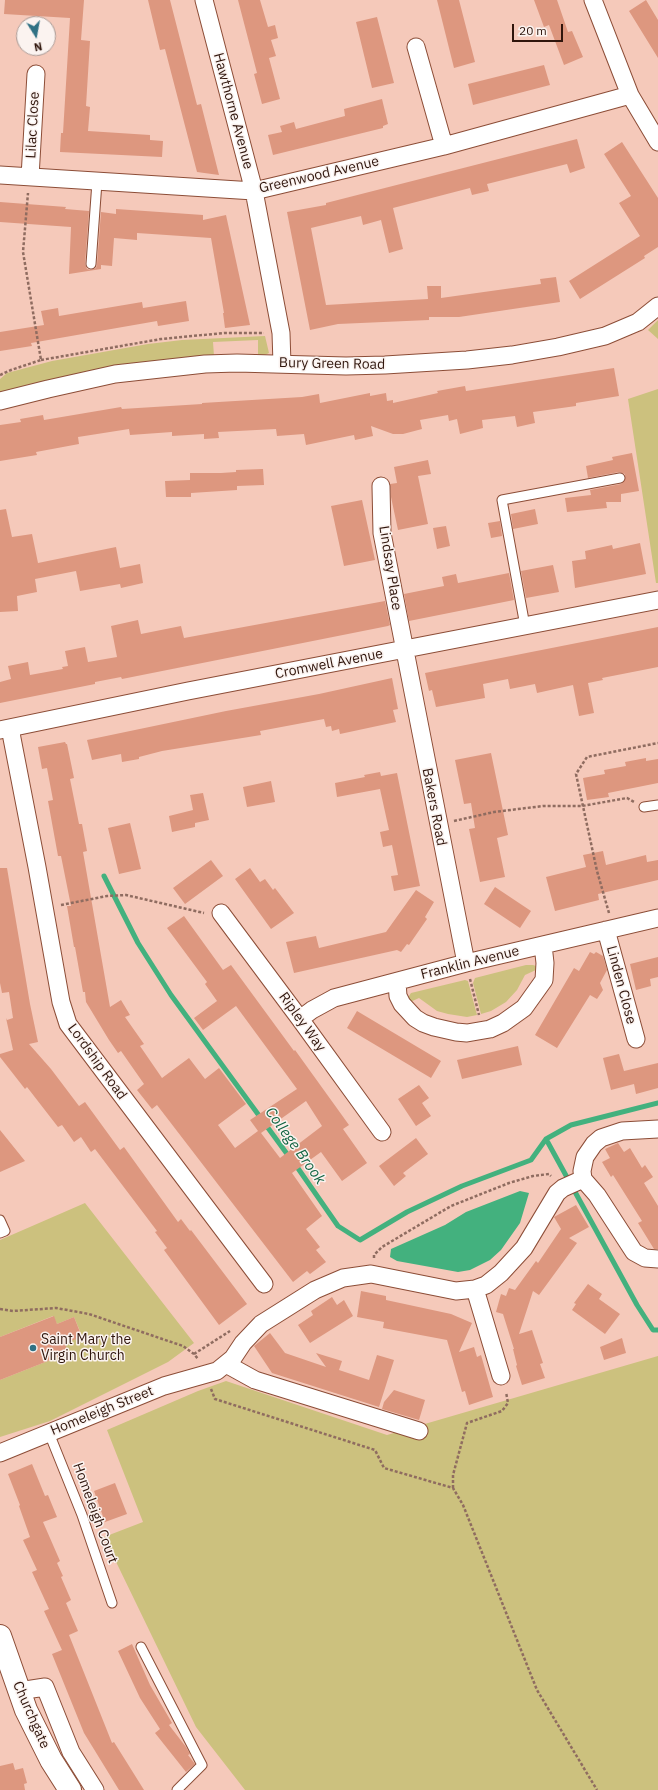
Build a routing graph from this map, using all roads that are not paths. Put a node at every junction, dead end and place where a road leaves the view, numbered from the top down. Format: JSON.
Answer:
{"nodes":[{"id":1,"x":204,"y":0,"type":"edge"},
{"id":2,"x":593,"y":0,"type":"edge"},
{"id":3,"x":416,"y":47,"type":"dead end"},
{"id":4,"x":36,"y":74,"type":"dead end"},
{"id":5,"x":630,"y":95,"type":"junction"},
{"id":6,"x":658,"y":142,"type":"edge"},
{"id":7,"x":444,"y":146,"type":"junction"},
{"id":8,"x":0,"y":175,"type":"edge"},
{"id":9,"x":30,"y":177,"type":"junction"},
{"id":10,"x":97,"y":182,"type":"junction"},
{"id":11,"x":254,"y":191,"type":"junction"},
{"id":12,"x":91,"y":264,"type":"dead end"},
{"id":13,"x":658,"y":306,"type":"edge"},
{"id":14,"x":282,"y":364,"type":"junction"},
{"id":15,"x":0,"y":401,"type":"edge"},
{"id":16,"x":620,"y":478,"type":"dead end"},
{"id":17,"x":381,"y":486,"type":"dead end"},
{"id":18,"x":658,"y":600,"type":"edge"},
{"id":19,"x":525,"y":626,"type":"junction"},
{"id":20,"x":404,"y":650,"type":"junction"},
{"id":21,"x":5,"y":729,"type":"edge"},
{"id":22,"x":658,"y":806,"type":"edge"},
{"id":23,"x":644,"y":807,"type":"road end"},
{"id":24,"x":221,"y":913,"type":"road end"},
{"id":25,"x":658,"y":918,"type":"edge"},
{"id":26,"x":610,"y":929,"type":"junction"},
{"id":27,"x":543,"y":945,"type":"junction"},
{"id":28,"x":466,"y":963,"type":"junction"},
{"id":29,"x":397,"y":982,"type":"junction"},
{"id":30,"x":300,"y":1019,"type":"junction"},
{"id":31,"x":636,"y":1039,"type":"dead end"},
{"id":32,"x":658,"y":1129,"type":"edge"},
{"id":33,"x":382,"y":1132,"type":"dead end"},
{"id":34,"x":575,"y":1182,"type":"junction"},
{"id":35,"x":0,"y":1220,"type":"edge"},
{"id":36,"x":0,"y":1233,"type":"edge"},
{"id":37,"x":658,"y":1259,"type":"edge"},
{"id":38,"x":264,"y":1284,"type":"dead end"},
{"id":39,"x":475,"y":1289,"type":"junction"},
{"id":40,"x":226,"y":1364,"type":"junction"},
{"id":41,"x":501,"y":1376,"type":"road end"},
{"id":42,"x":419,"y":1431,"type":"dead end"},
{"id":43,"x":49,"y":1433,"type":"junction"},
{"id":44,"x":0,"y":1453,"type":"edge"},
{"id":45,"x":112,"y":1603,"type":"dead end"},
{"id":46,"x":0,"y":1636,"type":"edge"},
{"id":47,"x":141,"y":1647,"type":"dead end"},
{"id":48,"x":19,"y":1691,"type":"junction"},
{"id":49,"x":70,"y":1790,"type":"edge"},
{"id":50,"x":95,"y":1790,"type":"edge"},
{"id":51,"x":177,"y":1790,"type":"edge"}],
"edges":[{"from":1,"to":11,"type":"street","name":"Hawthorne Avenue"},
{"from":2,"to":5,"type":"street"},
{"from":3,"to":7,"type":"street"},
{"from":4,"to":9,"type":"street","name":"Lilac Close"},
{"from":5,"to":6,"type":"street"},
{"from":5,"to":7,"type":"street","name":"Greenwood Avenue"},
{"from":7,"to":11,"type":"street","name":"Greenwood Avenue"},
{"from":8,"to":9,"type":"street","name":"Greenwood Avenue"},
{"from":9,"to":10,"type":"street","name":"Greenwood Avenue"},
{"from":10,"to":11,"type":"street","name":"Greenwood Avenue"},
{"from":10,"to":12,"type":"lane"},
{"from":11,"to":14,"type":"street","name":"Hawthorne Avenue"},
{"from":13,"to":14,"type":"street","name":"Bury Green Road"},
{"from":14,"to":15,"type":"street","name":"Bury Green Road"},
{"from":16,"to":19,"type":"lane"},
{"from":17,"to":20,"type":"street","name":"Lindsay Place"},
{"from":18,"to":19,"type":"street","name":"Cromwell Avenue"},
{"from":19,"to":20,"type":"street","name":"Cromwell Avenue"},
{"from":20,"to":21,"type":"street","name":"Cromwell Avenue"},
{"from":20,"to":28,"type":"street","name":"Bakers Road"},
{"from":21,"to":38,"type":"street","name":"Lordship Road"},
{"from":22,"to":23,"type":"lane"},
{"from":24,"to":30,"type":"street","name":"Ripley Way"},
{"from":25,"to":26,"type":"street","name":"Franklin Avenue"},
{"from":26,"to":27,"type":"street","name":"Franklin Avenue"},
{"from":26,"to":31,"type":"street","name":"Linden Close"},
{"from":27,"to":28,"type":"street","name":"Franklin Avenue"},
{"from":27,"to":29,"type":"street"},
{"from":28,"to":29,"type":"street","name":"Franklin Avenue"},
{"from":29,"to":30,"type":"street","name":"Franklin Avenue"},
{"from":30,"to":33,"type":"street","name":"Ripley Way"},
{"from":32,"to":34,"type":"street"},
{"from":34,"to":37,"type":"street"},
{"from":34,"to":39,"type":"street"},
{"from":35,"to":36,"type":"lane"},
{"from":39,"to":40,"type":"street","name":"Homeleigh Street"},
{"from":39,"to":41,"type":"street"},
{"from":40,"to":42,"type":"street"},
{"from":40,"to":43,"type":"street","name":"Homeleigh Street"},
{"from":43,"to":44,"type":"street","name":"Homeleigh Street"},
{"from":43,"to":45,"type":"lane","name":"Homeleigh Court"},
{"from":46,"to":48,"type":"street","name":"Churchgate"},
{"from":47,"to":51,"type":"lane"},
{"from":48,"to":49,"type":"street","name":"Churchgate"},
{"from":48,"to":50,"type":"street"}]}
